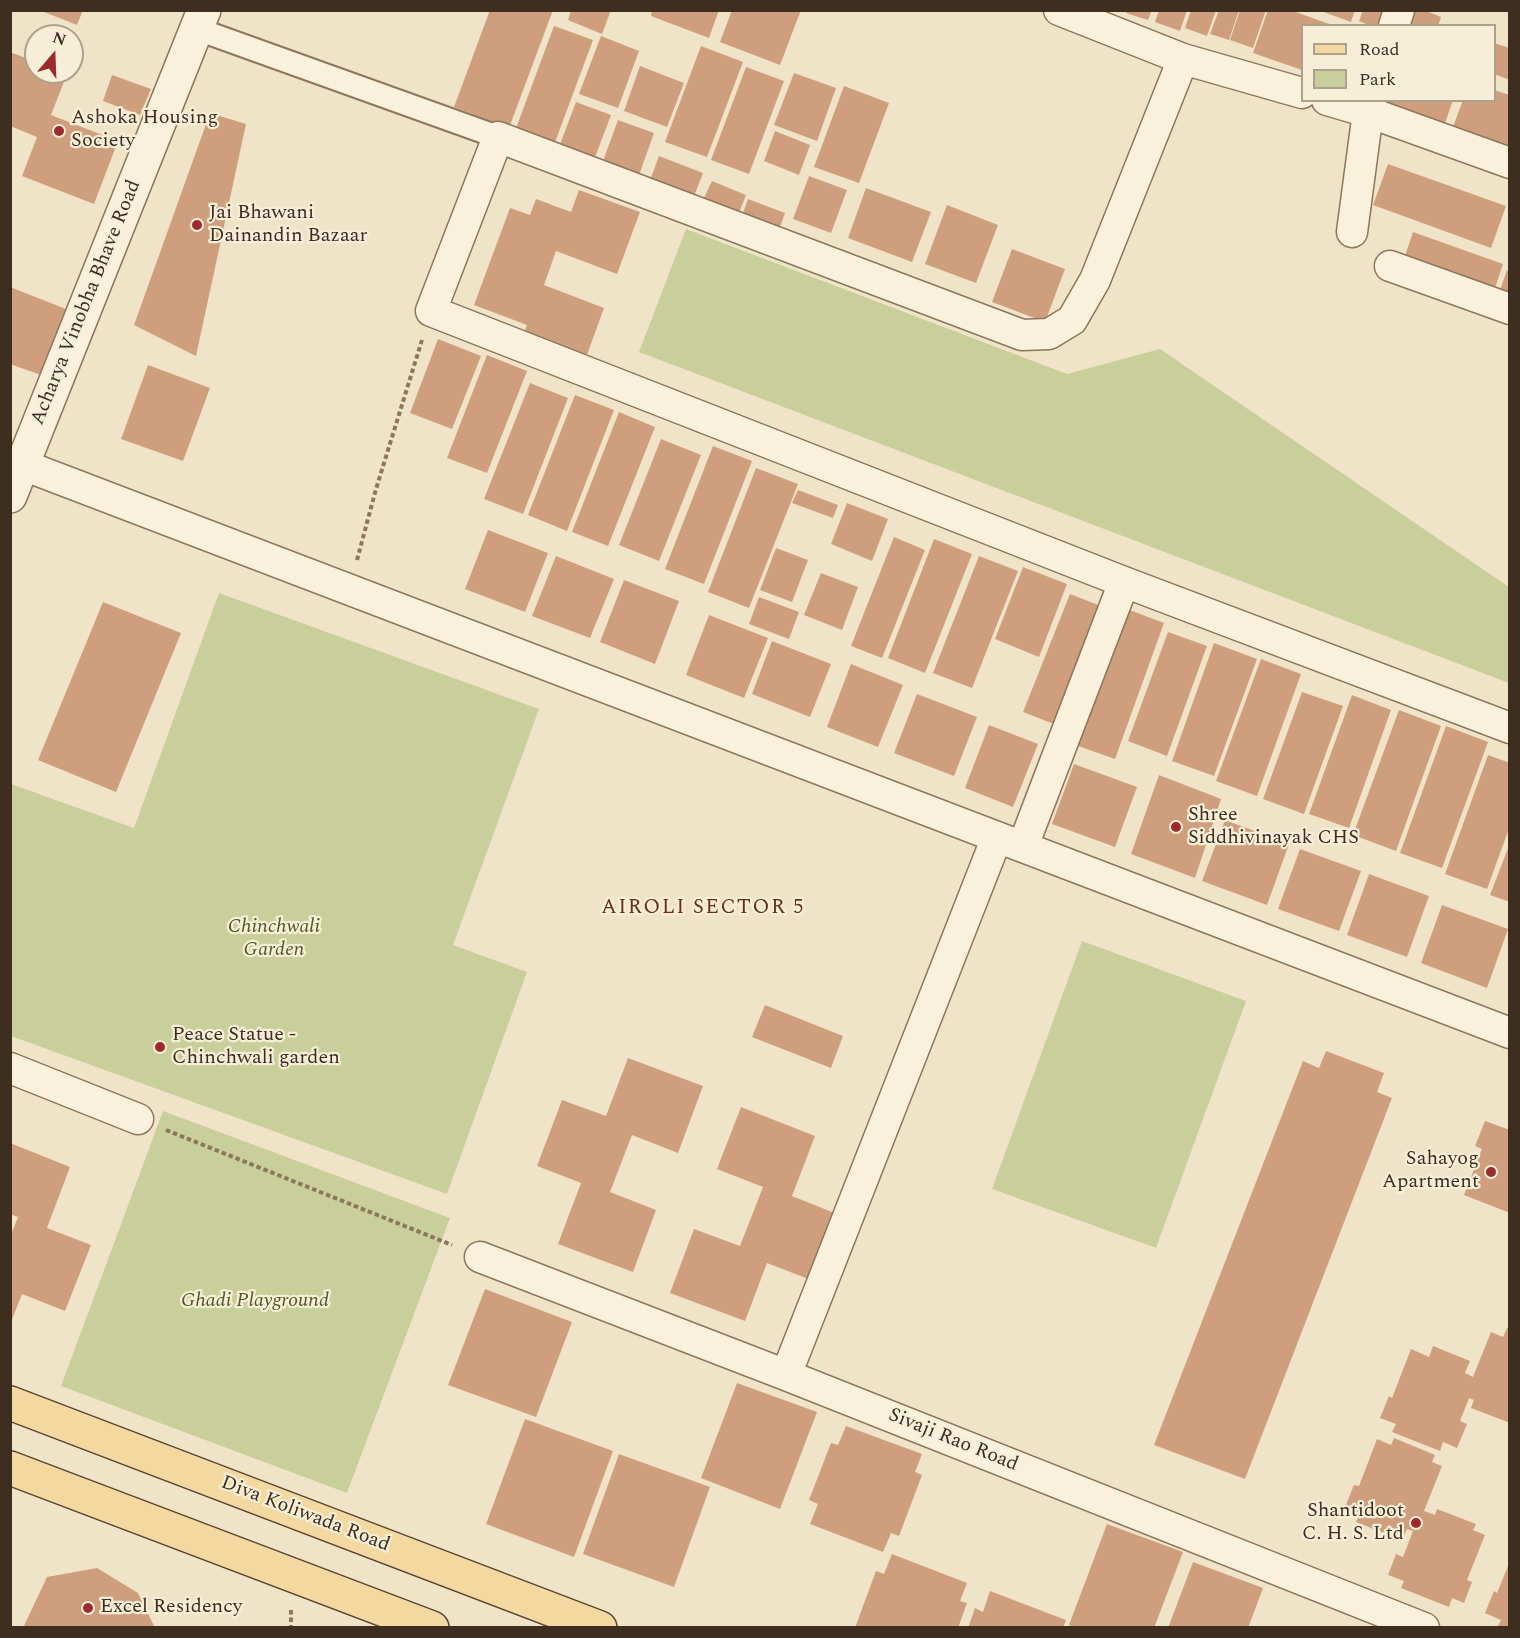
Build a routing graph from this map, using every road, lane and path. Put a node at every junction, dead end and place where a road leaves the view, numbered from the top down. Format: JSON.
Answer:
{"nodes":[{"id":1,"x":1059,"y":10,"type":"edge"},
{"id":2,"x":201,"y":20,"type":"edge"},
{"id":3,"x":1184,"y":59,"type":"junction"},
{"id":4,"x":1301,"y":93,"type":"edge"},
{"id":5,"x":1341,"y":102,"type":"edge"},
{"id":6,"x":1370,"y":106,"type":"edge"},
{"id":7,"x":498,"y":137,"type":"junction"},
{"id":8,"x":1509,"y":163,"type":"edge"},
{"id":9,"x":1352,"y":232,"type":"dead end"},
{"id":10,"x":1389,"y":266,"type":"dead end"},
{"id":11,"x":1509,"y":309,"type":"edge"},
{"id":12,"x":431,"y":310,"type":"junction"},
{"id":13,"x":17,"y":462,"type":"edge"},
{"id":14,"x":10,"y":496,"type":"edge"},
{"id":15,"x":1124,"y":582,"type":"junction"},
{"id":16,"x":350,"y":590,"type":"junction"},
{"id":17,"x":1509,"y":728,"type":"edge"},
{"id":18,"x":1010,"y":842,"type":"junction"},
{"id":19,"x":1508,"y":1028,"type":"edge"},
{"id":20,"x":10,"y":1068,"type":"edge"},
{"id":21,"x":138,"y":1119,"type":"joint"},
{"id":22,"x":480,"y":1257,"type":"joint"},
{"id":23,"x":786,"y":1375,"type":"junction"},
{"id":24,"x":10,"y":1403,"type":"edge"},
{"id":25,"x":10,"y":1468,"type":"edge"},
{"id":26,"x":432,"y":1628,"type":"edge"},
{"id":27,"x":600,"y":1628,"type":"edge"},
{"id":28,"x":1424,"y":1628,"type":"edge"}],
"edges":[{"from":1,"to":3,"type":"street"},
{"from":2,"to":7,"type":"street"},
{"from":2,"to":13,"type":"street","name":"Acharya Vinobha Bhave Road"},
{"from":3,"to":4,"type":"street"},
{"from":3,"to":7,"type":"street"},
{"from":5,"to":6,"type":"street"},
{"from":6,"to":8,"type":"street"},
{"from":6,"to":9,"type":"street"},
{"from":7,"to":12,"type":"street"},
{"from":10,"to":11,"type":"street"},
{"from":12,"to":15,"type":"street"},
{"from":12,"to":16,"type":"path"},
{"from":13,"to":14,"type":"street","name":"Acharya Vinobha Bhave Road"},
{"from":13,"to":16,"type":"street"},
{"from":15,"to":17,"type":"street"},
{"from":15,"to":18,"type":"street"},
{"from":16,"to":18,"type":"street"},
{"from":18,"to":19,"type":"street"},
{"from":18,"to":23,"type":"street"},
{"from":20,"to":21,"type":"street"},
{"from":21,"to":22,"type":"path"},
{"from":22,"to":23,"type":"street","name":"Sivaji Rao Road"},
{"from":23,"to":28,"type":"street","name":"Sivaji Rao Road"},
{"from":24,"to":27,"type":"main road","name":"Diva Koliwada Road"},
{"from":25,"to":26,"type":"main road"}]}
